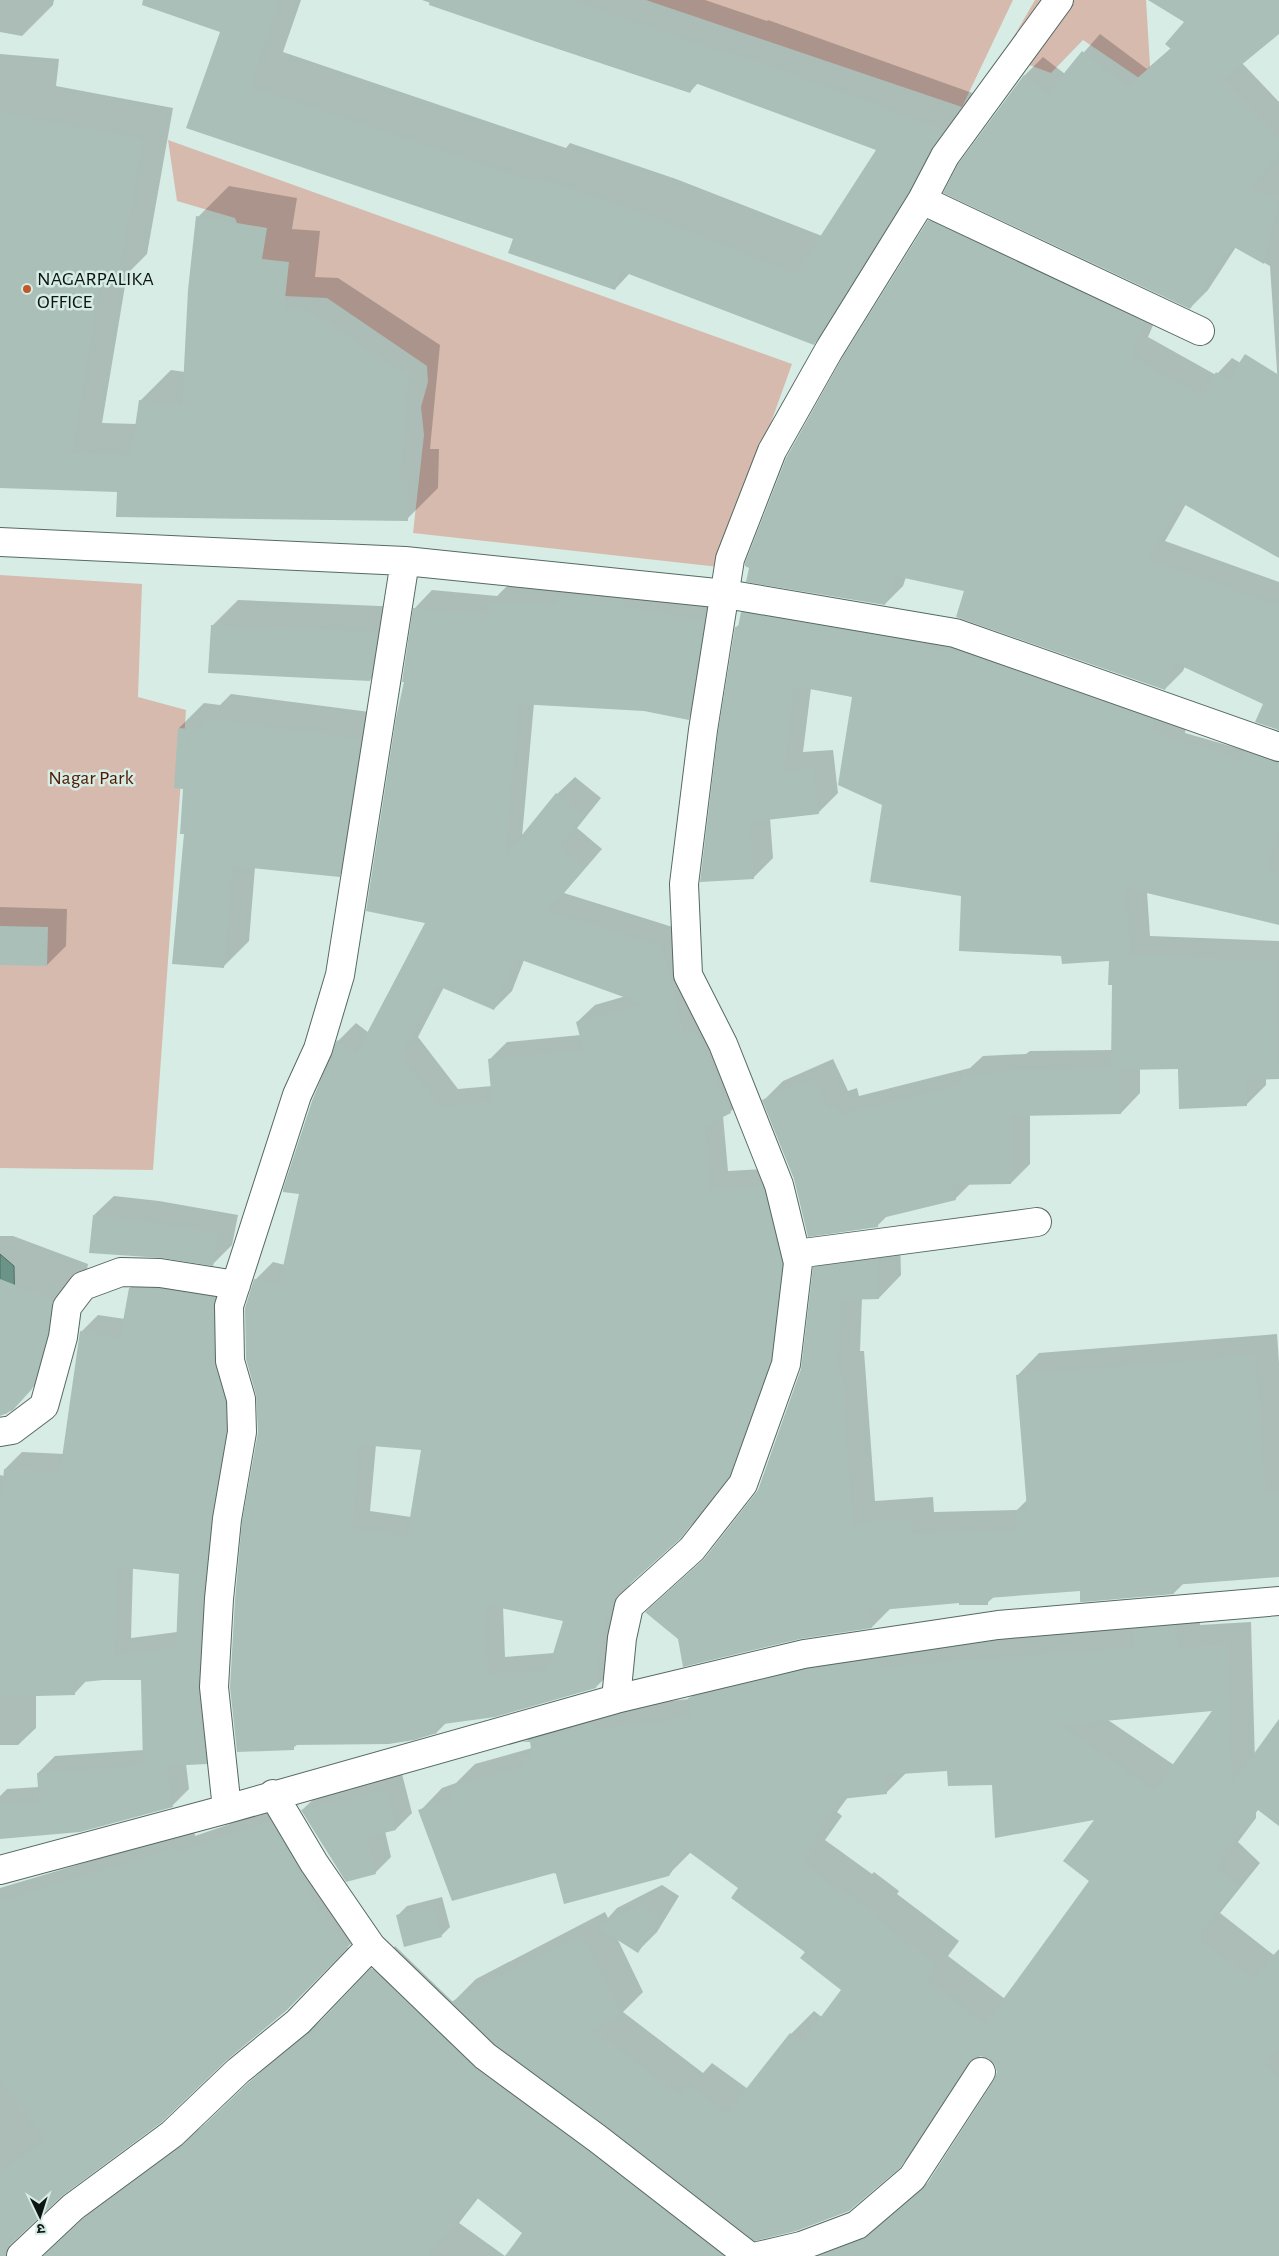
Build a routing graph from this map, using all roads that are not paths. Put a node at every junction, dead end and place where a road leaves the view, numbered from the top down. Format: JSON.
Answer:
{"nodes":[{"id":1,"x":1059,"y":0,"type":"edge"},
{"id":2,"x":922,"y":200,"type":"junction"},
{"id":3,"x":1200,"y":331,"type":"dead end"},
{"id":4,"x":0,"y":542,"type":"edge"},
{"id":5,"x":405,"y":561,"type":"junction"},
{"id":6,"x":726,"y":594,"type":"junction"},
{"id":7,"x":1279,"y":747,"type":"edge"},
{"id":8,"x":1037,"y":1222,"type":"dead end"},
{"id":9,"x":796,"y":1254,"type":"junction"},
{"id":10,"x":236,"y":1285,"type":"junction"},
{"id":11,"x":0,"y":1432,"type":"edge"},
{"id":12,"x":1279,"y":1602,"type":"edge"},
{"id":13,"x":616,"y":1699,"type":"junction"},
{"id":14,"x":272,"y":1794,"type":"junction"},
{"id":15,"x":228,"y":1809,"type":"junction"},
{"id":16,"x":0,"y":1870,"type":"edge"},
{"id":17,"x":371,"y":1946,"type":"junction"},
{"id":18,"x":981,"y":2072,"type":"dead end"},
{"id":19,"x":21,"y":2256,"type":"edge"},
{"id":20,"x":749,"y":2256,"type":"edge"},
{"id":21,"x":758,"y":2256,"type":"edge"}],
"edges":[{"from":1,"to":2,"type":"street"},
{"from":2,"to":3,"type":"street"},
{"from":2,"to":6,"type":"street"},
{"from":4,"to":5,"type":"street"},
{"from":5,"to":6,"type":"street"},
{"from":5,"to":10,"type":"street"},
{"from":6,"to":7,"type":"street"},
{"from":6,"to":9,"type":"street"},
{"from":8,"to":9,"type":"street"},
{"from":9,"to":13,"type":"street"},
{"from":10,"to":11,"type":"street"},
{"from":10,"to":15,"type":"street"},
{"from":12,"to":13,"type":"street"},
{"from":13,"to":14,"type":"street"},
{"from":14,"to":15,"type":"street"},
{"from":14,"to":17,"type":"street"},
{"from":15,"to":16,"type":"street"},
{"from":17,"to":19,"type":"street"},
{"from":17,"to":20,"type":"street"},
{"from":18,"to":21,"type":"street"}]}
